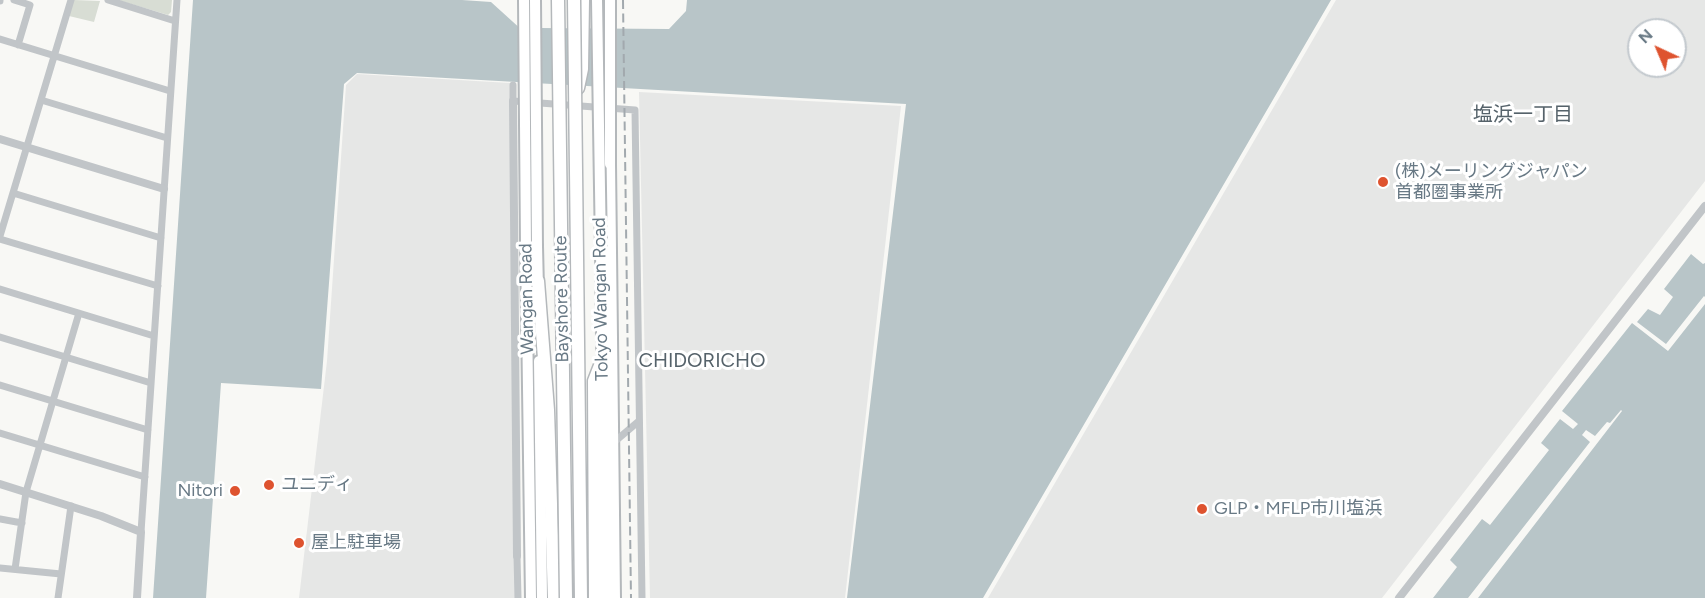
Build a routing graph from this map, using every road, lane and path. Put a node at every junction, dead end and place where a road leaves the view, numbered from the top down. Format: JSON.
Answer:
{"nodes":[{"id":1,"x":14,"y":0,"type":"edge"},
{"id":2,"x":71,"y":0,"type":"edge"},
{"id":3,"x":108,"y":0,"type":"edge"},
{"id":4,"x":177,"y":0,"type":"edge"},
{"id":5,"x":525,"y":0,"type":"edge"},
{"id":6,"x":535,"y":0,"type":"edge"},
{"id":7,"x":552,"y":0,"type":"edge"},
{"id":8,"x":558,"y":0,"type":"edge"},
{"id":9,"x":574,"y":0,"type":"edge"},
{"id":10,"x":582,"y":0,"type":"edge"},
{"id":11,"x":597,"y":0,"type":"edge"},
{"id":12,"x":608,"y":0,"type":"edge"},
{"id":13,"x":175,"y":21,"type":"junction"},
{"id":14,"x":0,"y":39,"type":"edge"},
{"id":15,"x":18,"y":45,"type":"junction"},
{"id":16,"x":54,"y":56,"type":"junction"},
{"id":17,"x":513,"y":85,"type":"dead end"},
{"id":18,"x":170,"y":91,"type":"junction"},
{"id":19,"x":41,"y":99,"type":"junction"},
{"id":20,"x":513,"y":102,"type":"junction"},
{"id":21,"x":575,"y":103,"type":"junction"},
{"id":22,"x":537,"y":104,"type":"junction"},
{"id":23,"x":167,"y":138,"type":"junction"},
{"id":24,"x":0,"y":139,"type":"edge"},
{"id":25,"x":599,"y":142,"type":"junction"},
{"id":26,"x":27,"y":147,"type":"junction"},
{"id":27,"x":164,"y":189,"type":"junction"},
{"id":28,"x":13,"y":193,"type":"junction"},
{"id":29,"x":1705,"y":206,"type":"edge"},
{"id":30,"x":0,"y":238,"type":"edge"},
{"id":31,"x":160,"y":238,"type":"junction"},
{"id":32,"x":531,"y":247,"type":"junction"},
{"id":33,"x":606,"y":251,"type":"junction"},
{"id":34,"x":538,"y":281,"type":"junction"},
{"id":35,"x":158,"y":286,"type":"junction"},
{"id":36,"x":0,"y":289,"type":"edge"},
{"id":37,"x":79,"y":313,"type":"junction"},
{"id":38,"x":154,"y":336,"type":"junction"},
{"id":39,"x":0,"y":337,"type":"edge"},
{"id":40,"x":66,"y":357,"type":"junction"},
{"id":41,"x":601,"y":363,"type":"joint"},
{"id":42,"x":151,"y":383,"type":"junction"},
{"id":43,"x":0,"y":385,"type":"edge"},
{"id":44,"x":53,"y":401,"type":"junction"},
{"id":45,"x":639,"y":421,"type":"junction"},
{"id":46,"x":148,"y":430,"type":"junction"},
{"id":47,"x":0,"y":432,"type":"edge"},
{"id":48,"x":613,"y":443,"type":"junction"},
{"id":49,"x":40,"y":445,"type":"junction"},
{"id":50,"x":598,"y":461,"type":"junction"},
{"id":51,"x":145,"y":477,"type":"junction"},
{"id":52,"x":0,"y":484,"type":"edge"},
{"id":53,"x":26,"y":492,"type":"junction"},
{"id":54,"x":71,"y":506,"type":"junction"},
{"id":55,"x":0,"y":519,"type":"edge"},
{"id":56,"x":22,"y":523,"type":"junction"},
{"id":57,"x":141,"y":532,"type":"junction"},
{"id":58,"x":517,"y":556,"type":"joint"},
{"id":59,"x":0,"y":568,"type":"edge"},
{"id":60,"x":15,"y":569,"type":"junction"},
{"id":61,"x":61,"y":574,"type":"junction"},
{"id":62,"x":58,"y":598,"type":"edge"},
{"id":63,"x":137,"y":598,"type":"edge"},
{"id":64,"x":518,"y":598,"type":"edge"},
{"id":65,"x":531,"y":598,"type":"edge"},
{"id":66,"x":542,"y":598,"type":"edge"},
{"id":67,"x":554,"y":598,"type":"edge"},
{"id":68,"x":566,"y":598,"type":"edge"},
{"id":69,"x":581,"y":598,"type":"edge"},
{"id":70,"x":595,"y":598,"type":"edge"},
{"id":71,"x":605,"y":598,"type":"edge"},
{"id":72,"x":615,"y":598,"type":"edge"},
{"id":73,"x":642,"y":598,"type":"edge"},
{"id":74,"x":1399,"y":598,"type":"edge"}],
"edges":[{"from":1,"to":15,"type":"street"},
{"from":2,"to":16,"type":"street"},
{"from":3,"to":13,"type":"street"},
{"from":4,"to":13,"type":"street"},
{"from":5,"to":22,"type":"highway","bridge":true},
{"from":5,"to":32,"type":"highway","name":"Wangan Road","bridge":true},
{"from":6,"to":22,"type":"highway","bridge":true},
{"from":7,"to":10,"type":"highway"},
{"from":8,"to":68,"type":"highway","name":"Bayshore Route","bridge":true},
{"from":9,"to":21,"type":"highway","name":"Bayshore Route","bridge":true},
{"from":10,"to":21,"type":"highway","bridge":true},
{"from":11,"to":25,"type":"highway","name":"Tokyo Wangan Road","bridge":true},
{"from":12,"to":25,"type":"highway","bridge":true},
{"from":12,"to":33,"type":"highway","bridge":true},
{"from":13,"to":18,"type":"street"},
{"from":14,"to":15,"type":"street"},
{"from":15,"to":16,"type":"street"},
{"from":16,"to":18,"type":"street"},
{"from":16,"to":19,"type":"street"},
{"from":17,"to":20,"type":"street"},
{"from":18,"to":23,"type":"street"},
{"from":19,"to":23,"type":"street"},
{"from":19,"to":26,"type":"street"},
{"from":20,"to":45,"type":"street"},
{"from":20,"to":58,"type":"street"},
{"from":21,"to":69,"type":"highway","name":"Bayshore Route","bridge":true},
{"from":22,"to":32,"type":"highway","bridge":true},
{"from":23,"to":27,"type":"street"},
{"from":24,"to":26,"type":"street"},
{"from":25,"to":33,"type":"highway","name":"Tokyo Wangan Road","bridge":true},
{"from":26,"to":27,"type":"street"},
{"from":26,"to":28,"type":"street"},
{"from":27,"to":31,"type":"street"},
{"from":28,"to":30,"type":"street"},
{"from":28,"to":31,"type":"street"},
{"from":29,"to":74,"type":"street"},
{"from":30,"to":35,"type":"street"},
{"from":31,"to":35,"type":"street"},
{"from":32,"to":34,"type":"highway"},
{"from":32,"to":65,"type":"highway","name":"Wangan Road"},
{"from":33,"to":41,"type":"highway","name":"Tokyo Wangan Road"},
{"from":33,"to":48,"type":"highway"},
{"from":34,"to":66,"type":"highway"},
{"from":34,"to":67,"type":"highway"},
{"from":35,"to":38,"type":"street"},
{"from":36,"to":37,"type":"street"},
{"from":37,"to":38,"type":"street"},
{"from":37,"to":40,"type":"street"},
{"from":38,"to":42,"type":"street"},
{"from":39,"to":40,"type":"street"},
{"from":40,"to":42,"type":"street"},
{"from":40,"to":44,"type":"street"},
{"from":41,"to":50,"type":"highway"},
{"from":42,"to":46,"type":"street"},
{"from":43,"to":44,"type":"street"},
{"from":44,"to":46,"type":"street"},
{"from":44,"to":49,"type":"street"},
{"from":45,"to":48,"type":"street"},
{"from":45,"to":73,"type":"street"},
{"from":46,"to":51,"type":"street"},
{"from":47,"to":49,"type":"street"},
{"from":48,"to":72,"type":"highway"},
{"from":49,"to":51,"type":"street"},
{"from":49,"to":53,"type":"street"},
{"from":50,"to":70,"type":"highway"},
{"from":50,"to":71,"type":"highway"},
{"from":51,"to":57,"type":"street"},
{"from":52,"to":53,"type":"street"},
{"from":53,"to":54,"type":"street"},
{"from":53,"to":56,"type":"street"},
{"from":54,"to":57,"type":"street"},
{"from":54,"to":61,"type":"street"},
{"from":55,"to":56,"type":"street"},
{"from":56,"to":60,"type":"street"},
{"from":57,"to":63,"type":"street"},
{"from":58,"to":64,"type":"street"},
{"from":59,"to":60,"type":"street"},
{"from":60,"to":61,"type":"street"},
{"from":61,"to":62,"type":"street"}]}
